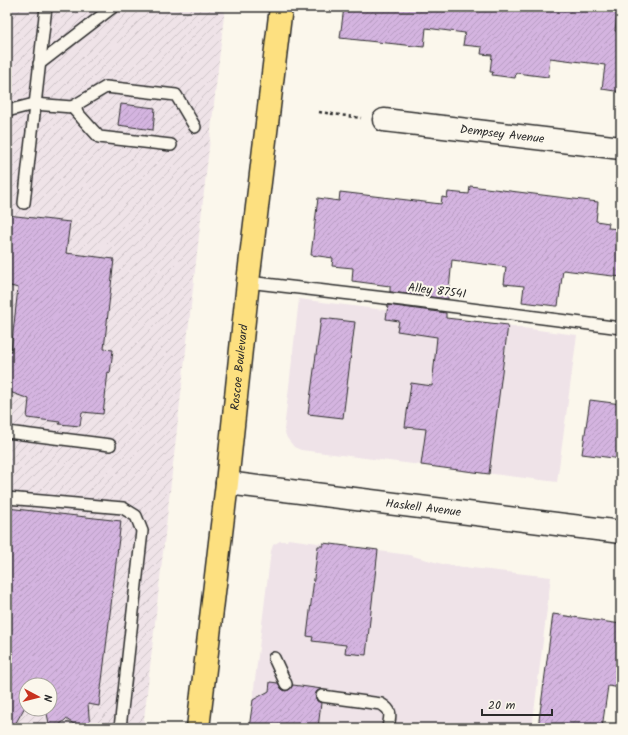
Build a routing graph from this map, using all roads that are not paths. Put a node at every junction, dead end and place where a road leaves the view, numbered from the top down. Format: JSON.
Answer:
{"nodes":[{"id":1,"x":46,"y":7,"type":"edge"},
{"id":2,"x":113,"y":7,"type":"edge"},
{"id":3,"x":281,"y":7,"type":"edge"},
{"id":4,"x":39,"y":64,"type":"junction"},
{"id":5,"x":34,"y":104,"type":"junction"},
{"id":6,"x":72,"y":107,"type":"junction"},
{"id":7,"x":7,"y":111,"type":"edge"},
{"id":8,"x":384,"y":120,"type":"road end"},
{"id":9,"x":195,"y":127,"type":"dead end"},
{"id":10,"x":171,"y":145,"type":"dead end"},
{"id":11,"x":621,"y":148,"type":"edge"},
{"id":12,"x":24,"y":203,"type":"dead end"},
{"id":13,"x":248,"y":282,"type":"junction"},
{"id":14,"x":621,"y":328,"type":"edge"},
{"id":15,"x":7,"y":432,"type":"edge"},
{"id":16,"x":110,"y":445,"type":"dead end"},
{"id":17,"x":227,"y":483,"type":"junction"},
{"id":18,"x":7,"y":498,"type":"edge"},
{"id":19,"x":621,"y":532,"type":"edge"},
{"id":20,"x":274,"y":658,"type":"dead end"},
{"id":21,"x":286,"y":684,"type":"dead end"},
{"id":22,"x":322,"y":696,"type":"dead end"},
{"id":23,"x":120,"y":728,"type":"edge"},
{"id":24,"x":198,"y":728,"type":"edge"},
{"id":25,"x":388,"y":728,"type":"edge"}],
"edges":[{"from":1,"to":4,"type":"lane"},
{"from":2,"to":4,"type":"lane"},
{"from":3,"to":13,"type":"main road","name":"Roscoe Boulevard"},
{"from":4,"to":5,"type":"lane"},
{"from":5,"to":6,"type":"lane"},
{"from":5,"to":7,"type":"lane"},
{"from":5,"to":12,"type":"lane"},
{"from":6,"to":9,"type":"lane"},
{"from":6,"to":10,"type":"lane"},
{"from":8,"to":11,"type":"main road","name":"Dempsey Avenue"},
{"from":13,"to":14,"type":"lane","name":"Alley 87541"},
{"from":13,"to":17,"type":"main road","name":"Roscoe Boulevard"},
{"from":15,"to":16,"type":"lane"},
{"from":17,"to":19,"type":"main road","name":"Haskell Avenue"},
{"from":17,"to":24,"type":"main road","name":"Roscoe Boulevard"},
{"from":18,"to":23,"type":"lane"},
{"from":20,"to":21,"type":"lane"},
{"from":22,"to":25,"type":"lane"}]}
